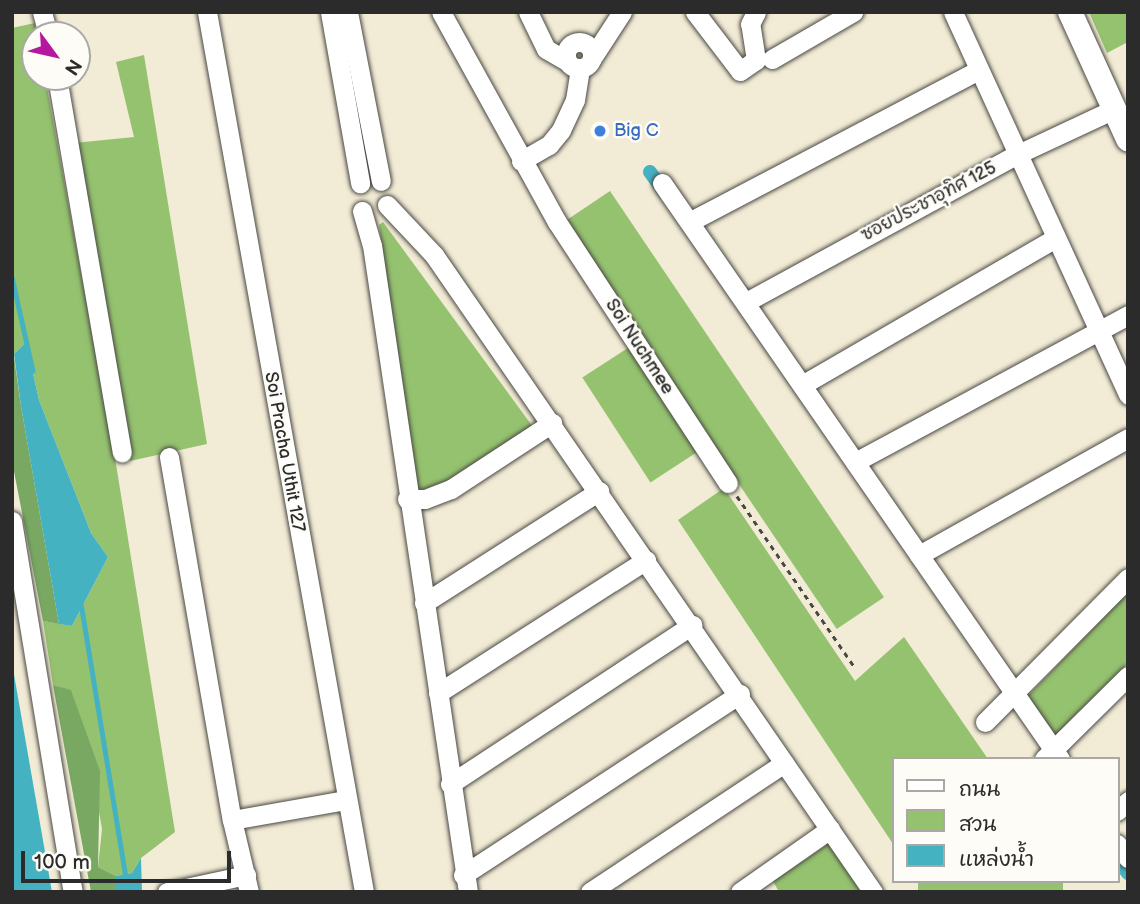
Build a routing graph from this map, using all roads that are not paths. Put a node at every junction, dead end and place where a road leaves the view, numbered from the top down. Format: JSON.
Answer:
{"nodes":[{"id":1,"x":207,"y":12,"type":"edge"},
{"id":2,"x":330,"y":12,"type":"edge"},
{"id":3,"x":348,"y":12,"type":"edge"},
{"id":4,"x":441,"y":12,"type":"edge"},
{"id":5,"x":528,"y":12,"type":"edge"},
{"id":6,"x":622,"y":12,"type":"edge"},
{"id":7,"x":695,"y":12,"type":"edge"},
{"id":8,"x":756,"y":12,"type":"edge"},
{"id":9,"x":853,"y":12,"type":"edge"},
{"id":10,"x":953,"y":12,"type":"edge"},
{"id":11,"x":1070,"y":12,"type":"edge"},
{"id":12,"x":772,"y":59,"type":"dead end"},
{"id":13,"x":580,"y":63,"type":"junction"},
{"id":14,"x":979,"y":70,"type":"junction"},
{"id":15,"x":59,"y":91,"type":"edge"},
{"id":16,"x":1114,"y":109,"type":"junction"},
{"id":17,"x":1128,"y":139,"type":"edge"},
{"id":18,"x":1018,"y":154,"type":"junction"},
{"id":19,"x":522,"y":161,"type":"junction"},
{"id":20,"x":381,"y":181,"type":"junction"},
{"id":21,"x":360,"y":183,"type":"junction"},
{"id":22,"x":662,"y":183,"type":"dead end"},
{"id":23,"x":387,"y":205,"type":"junction"},
{"id":24,"x":362,"y":211,"type":"junction"},
{"id":25,"x":691,"y":221,"type":"junction"},
{"id":26,"x":1056,"y":238,"type":"junction"},
{"id":27,"x":746,"y":302,"type":"junction"},
{"id":28,"x":1128,"y":315,"type":"edge"},
{"id":29,"x":1097,"y":329,"type":"junction"},
{"id":30,"x":802,"y":385,"type":"junction"},
{"id":31,"x":1128,"y":395,"type":"edge"},
{"id":32,"x":552,"y":423,"type":"junction"},
{"id":33,"x":1128,"y":438,"type":"edge"},
{"id":34,"x":122,"y":452,"type":"dead end"},
{"id":35,"x":169,"y":457,"type":"dead end"},
{"id":36,"x":855,"y":463,"type":"junction"},
{"id":37,"x":728,"y":483,"type":"road end"},
{"id":38,"x":599,"y":491,"type":"junction"},
{"id":39,"x":407,"y":499,"type":"junction"},
{"id":40,"x":12,"y":521,"type":"edge"},
{"id":41,"x":919,"y":555,"type":"junction"},
{"id":42,"x":646,"y":560,"type":"junction"},
{"id":43,"x":1128,"y":578,"type":"edge"},
{"id":44,"x":424,"y":603,"type":"junction"},
{"id":45,"x":692,"y":625,"type":"junction"},
{"id":46,"x":1128,"y":676,"type":"edge"},
{"id":47,"x":438,"y":693,"type":"junction"},
{"id":48,"x":740,"y":694,"type":"junction"},
{"id":49,"x":1014,"y":694,"type":"junction"},
{"id":50,"x":985,"y":722,"type":"dead end"},
{"id":51,"x":1053,"y":756,"type":"edge"},
{"id":52,"x":785,"y":763,"type":"junction"},
{"id":53,"x":450,"y":784,"type":"junction"},
{"id":54,"x":346,"y":800,"type":"junction"},
{"id":55,"x":232,"y":820,"type":"junction"},
{"id":56,"x":830,"y":829,"type":"junction"},
{"id":57,"x":465,"y":883,"type":"edge"},
{"id":58,"x":248,"y":884,"type":"edge"},
{"id":59,"x":73,"y":892,"type":"edge"},
{"id":60,"x":167,"y":892,"type":"edge"},
{"id":61,"x":364,"y":892,"type":"edge"},
{"id":62,"x":590,"y":892,"type":"edge"},
{"id":63,"x":740,"y":892,"type":"edge"},
{"id":64,"x":873,"y":892,"type":"edge"}],
"edges":[{"from":1,"to":54,"type":"street","name":"Soi Pracha Uthit 127"},
{"from":2,"to":21,"type":"street"},
{"from":3,"to":20,"type":"street"},
{"from":4,"to":19,"type":"street","name":"Soi Nuchmee"},
{"from":5,"to":13,"type":"street"},
{"from":6,"to":13,"type":"street"},
{"from":7,"to":8,"type":"street"},
{"from":9,"to":12,"type":"street"},
{"from":10,"to":14,"type":"street"},
{"from":11,"to":16,"type":"main road"},
{"from":13,"to":19,"type":"street"},
{"from":14,"to":18,"type":"street"},
{"from":14,"to":25,"type":"street"},
{"from":15,"to":34,"type":"street"},
{"from":16,"to":17,"type":"main road"},
{"from":16,"to":18,"type":"street","name":"ซอยประชาอุทิศ 125"},
{"from":18,"to":26,"type":"street"},
{"from":18,"to":27,"type":"street","name":"ซอยประชาอุทิศ 125"},
{"from":19,"to":37,"type":"street","name":"Soi Nuchmee"},
{"from":20,"to":21,"type":"street"},
{"from":20,"to":23,"type":"street"},
{"from":21,"to":24,"type":"street"},
{"from":22,"to":25,"type":"street"},
{"from":23,"to":24,"type":"street"},
{"from":23,"to":32,"type":"street"},
{"from":24,"to":39,"type":"street"},
{"from":25,"to":27,"type":"street"},
{"from":26,"to":29,"type":"street"},
{"from":26,"to":30,"type":"street"},
{"from":27,"to":30,"type":"street"},
{"from":28,"to":29,"type":"street"},
{"from":29,"to":31,"type":"street"},
{"from":29,"to":36,"type":"street"},
{"from":30,"to":36,"type":"street"},
{"from":32,"to":38,"type":"street"},
{"from":32,"to":39,"type":"street"},
{"from":33,"to":41,"type":"street"},
{"from":35,"to":55,"type":"street"},
{"from":36,"to":41,"type":"street"},
{"from":38,"to":42,"type":"street"},
{"from":38,"to":44,"type":"street"},
{"from":39,"to":44,"type":"street"},
{"from":40,"to":59,"type":"street"},
{"from":41,"to":49,"type":"street"},
{"from":42,"to":45,"type":"street"},
{"from":42,"to":47,"type":"street"},
{"from":43,"to":49,"type":"street"},
{"from":44,"to":47,"type":"street"},
{"from":45,"to":48,"type":"street"},
{"from":45,"to":53,"type":"street"},
{"from":46,"to":51,"type":"street"},
{"from":47,"to":53,"type":"street"},
{"from":48,"to":52,"type":"street"},
{"from":48,"to":57,"type":"street"},
{"from":49,"to":50,"type":"street"},
{"from":49,"to":51,"type":"street"},
{"from":52,"to":56,"type":"street"},
{"from":52,"to":62,"type":"street"},
{"from":53,"to":57,"type":"street"},
{"from":54,"to":55,"type":"street"},
{"from":54,"to":61,"type":"street","name":"Soi Pracha Uthit 127"},
{"from":55,"to":58,"type":"street"},
{"from":56,"to":63,"type":"street"},
{"from":56,"to":64,"type":"street"},
{"from":58,"to":60,"type":"street"}]}
